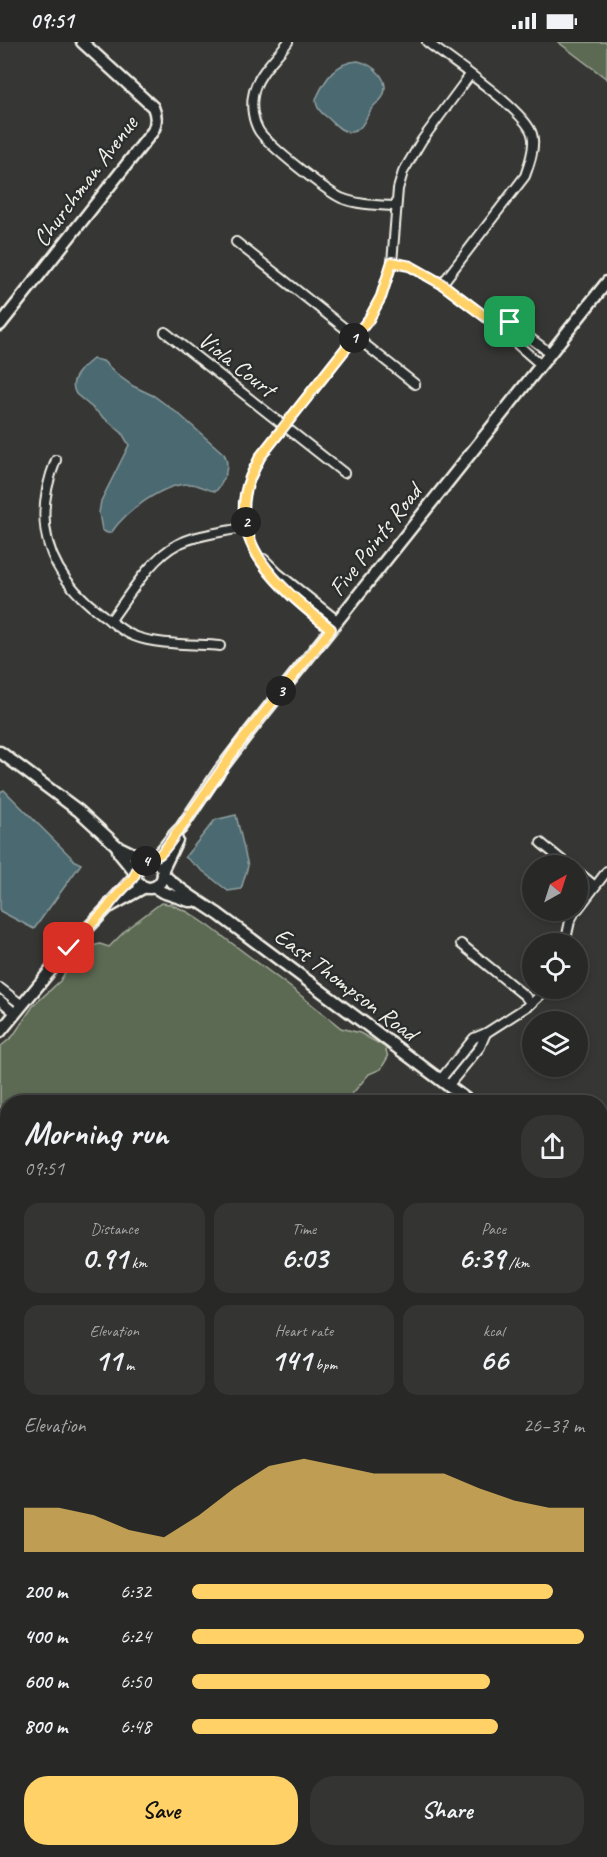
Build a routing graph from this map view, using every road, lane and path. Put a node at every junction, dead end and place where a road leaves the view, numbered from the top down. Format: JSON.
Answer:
{"nodes":[{"id":1,"x":82,"y":42,"type":"edge"},
{"id":2,"x":288,"y":42,"type":"edge"},
{"id":3,"x":427,"y":42,"type":"edge"},
{"id":4,"x":470,"y":75,"type":"junction"},
{"id":5,"x":396,"y":206,"type":"junction"},
{"id":6,"x":236,"y":242,"type":"dead end"},
{"id":7,"x":392,"y":262,"type":"junction"},
{"id":8,"x":607,"y":282,"type":"edge"},
{"id":9,"x":442,"y":284,"type":"junction"},
{"id":10,"x":487,"y":318,"type":"junction"},
{"id":11,"x":0,"y":325,"type":"edge"},
{"id":12,"x":165,"y":332,"type":"dead end"},
{"id":13,"x":355,"y":337,"type":"junction"},
{"id":14,"x":550,"y":353,"type":"junction"},
{"id":15,"x":541,"y":365,"type":"junction"},
{"id":16,"x":415,"y":384,"type":"dead end"},
{"id":17,"x":284,"y":426,"type":"junction"},
{"id":18,"x":56,"y":460,"type":"dead end"},
{"id":19,"x":344,"y":473,"type":"dead end"},
{"id":20,"x":246,"y":527,"type":"junction"},
{"id":21,"x":110,"y":621,"type":"junction"},
{"id":22,"x":334,"y":625,"type":"junction"},
{"id":23,"x":220,"y":646,"type":"dead end"},
{"id":24,"x":0,"y":752,"type":"edge"},
{"id":25,"x":181,"y":828,"type":"junction"},
{"id":26,"x":541,"y":843,"type":"dead end"},
{"id":27,"x":117,"y":846,"type":"junction"},
{"id":28,"x":556,"y":855,"type":"edge"},
{"id":29,"x":148,"y":860,"type":"junction"},
{"id":30,"x":163,"y":872,"type":"junction"},
{"id":31,"x":607,"y":872,"type":"edge"},
{"id":32,"x":136,"y":874,"type":"junction"},
{"id":33,"x":588,"y":880,"type":"edge"},
{"id":34,"x":595,"y":886,"type":"junction"},
{"id":35,"x":149,"y":887,"type":"junction"},
{"id":36,"x":588,"y":895,"type":"edge"},
{"id":37,"x":196,"y":901,"type":"junction"},
{"id":38,"x":108,"y":907,"type":"junction"},
{"id":39,"x":461,"y":944,"type":"dead end"},
{"id":40,"x":0,"y":988,"type":"edge"},
{"id":41,"x":536,"y":999,"type":"edge"},
{"id":42,"x":0,"y":1000,"type":"edge"},
{"id":43,"x":531,"y":1004,"type":"junction"},
{"id":44,"x":18,"y":1009,"type":"junction"},
{"id":45,"x":0,"y":1032,"type":"edge"},
{"id":46,"x":444,"y":1083,"type":"junction"},
{"id":47,"x":460,"y":1095,"type":"edge"}],
"edges":[{"from":1,"to":11,"type":"street","name":"Churchman Avenue"},
{"from":2,"to":5,"type":"street"},
{"from":3,"to":4,"type":"street"},
{"from":4,"to":5,"type":"street"},
{"from":4,"to":9,"type":"street"},
{"from":5,"to":7,"type":"street"},
{"from":6,"to":13,"type":"street"},
{"from":7,"to":9,"type":"street"},
{"from":7,"to":13,"type":"street"},
{"from":8,"to":14,"type":"street","name":"Five Points Road"},
{"from":9,"to":10,"type":"street"},
{"from":10,"to":14,"type":"street"},
{"from":10,"to":15,"type":"street"},
{"from":12,"to":17,"type":"street","name":"Viola Court"},
{"from":13,"to":16,"type":"street"},
{"from":13,"to":17,"type":"street"},
{"from":14,"to":15,"type":"street","name":"Five Points Road"},
{"from":15,"to":22,"type":"street","name":"Five Points Road"},
{"from":17,"to":19,"type":"street","name":"Viola Court"},
{"from":17,"to":20,"type":"street"},
{"from":18,"to":21,"type":"street"},
{"from":20,"to":21,"type":"street"},
{"from":20,"to":22,"type":"street"},
{"from":21,"to":23,"type":"street"},
{"from":22,"to":25,"type":"street","name":"Five Points Road"},
{"from":24,"to":27,"type":"street"},
{"from":25,"to":29,"type":"street","name":"Five Points Road"},
{"from":25,"to":30,"type":"street","name":"Five Points Road"},
{"from":26,"to":28,"type":"street"},
{"from":27,"to":29,"type":"street"},
{"from":27,"to":32,"type":"street"},
{"from":29,"to":30,"type":"street"},
{"from":29,"to":32,"type":"street"},
{"from":30,"to":35,"type":"street"},
{"from":30,"to":37,"type":"street","name":"East Thompson Road"},
{"from":31,"to":34,"type":"street"},
{"from":32,"to":35,"type":"street"},
{"from":32,"to":38,"type":"street"},
{"from":33,"to":34,"type":"street"},
{"from":34,"to":36,"type":"street"},
{"from":35,"to":37,"type":"street","name":"East Thompson Road"},
{"from":35,"to":38,"type":"street"},
{"from":37,"to":46,"type":"street","name":"East Thompson Road"},
{"from":38,"to":44,"type":"street"},
{"from":39,"to":43,"type":"street"},
{"from":40,"to":44,"type":"street"},
{"from":41,"to":43,"type":"street"},
{"from":42,"to":44,"type":"street"},
{"from":43,"to":46,"type":"street"},
{"from":44,"to":45,"type":"street"},
{"from":46,"to":47,"type":"street","name":"East Thompson Road"}]}
